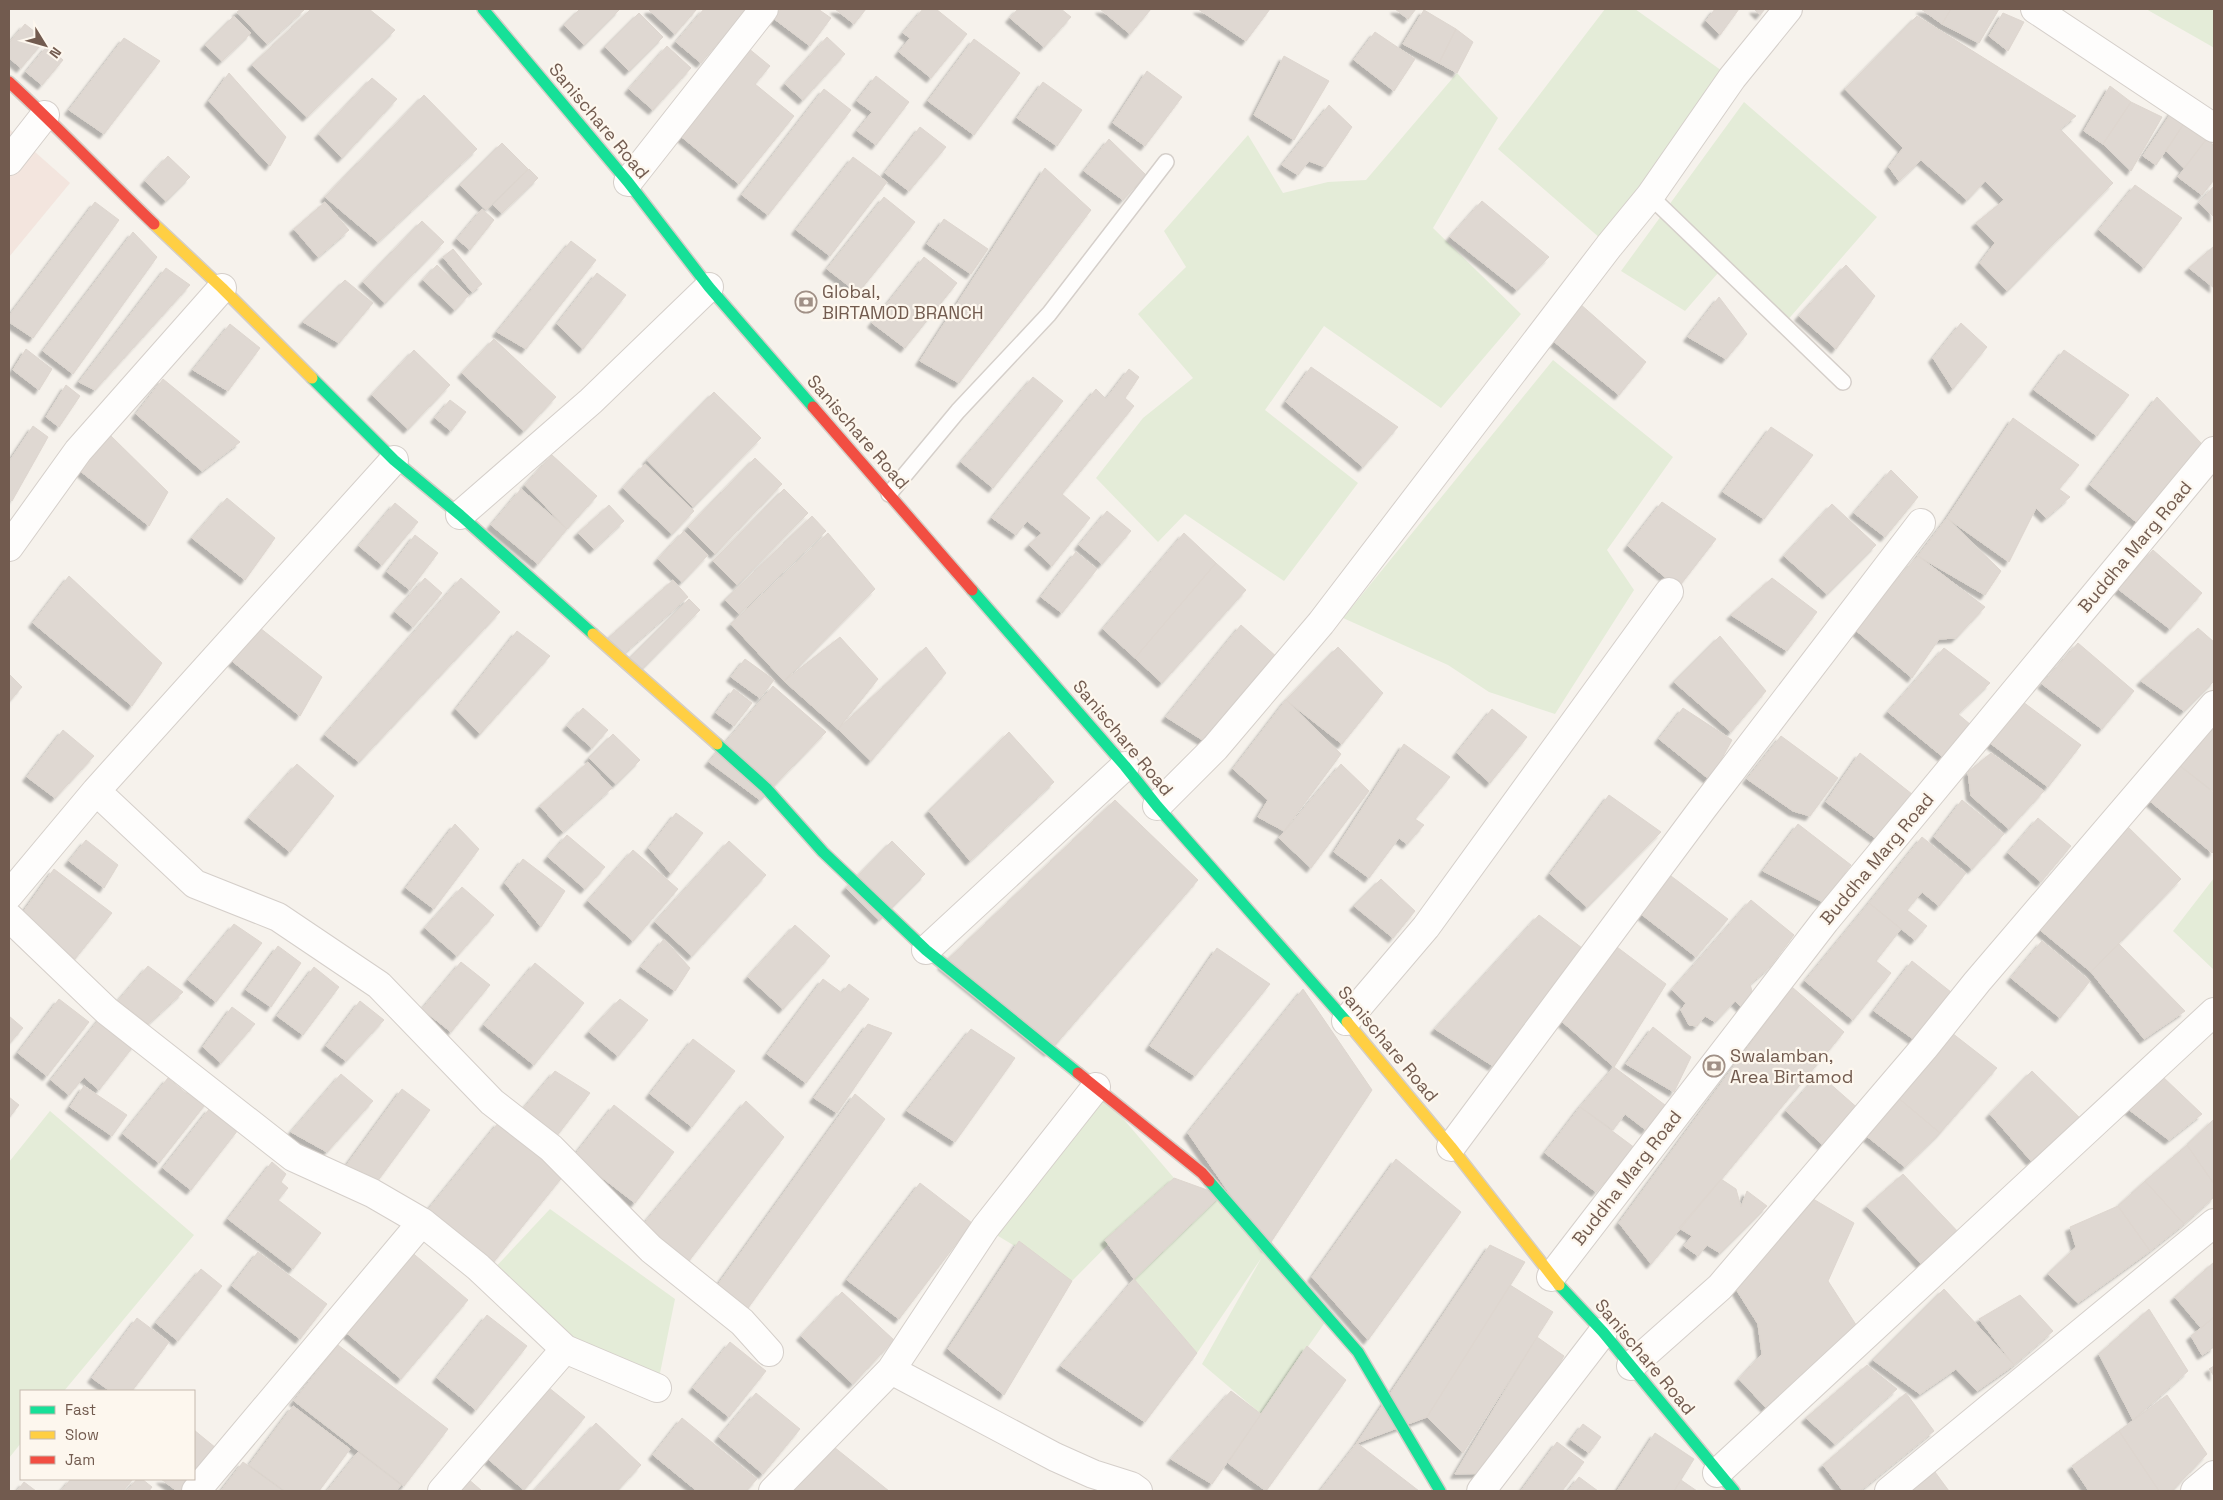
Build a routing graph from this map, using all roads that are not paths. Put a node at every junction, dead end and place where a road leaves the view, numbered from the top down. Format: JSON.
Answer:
{"nodes":[{"id":1,"x":483,"y":9,"type":"edge"},
{"id":2,"x":764,"y":9,"type":"edge"},
{"id":3,"x":1788,"y":9,"type":"edge"},
{"id":4,"x":2035,"y":9,"type":"edge"},
{"id":5,"x":9,"y":82,"type":"edge"},
{"id":6,"x":45,"y":115,"type":"junction"},
{"id":7,"x":2214,"y":128,"type":"edge"},
{"id":8,"x":9,"y":161,"type":"edge"},
{"id":9,"x":1166,"y":162,"type":"dead end"},
{"id":10,"x":628,"y":182,"type":"junction"},
{"id":11,"x":1650,"y":196,"type":"junction"},
{"id":12,"x":709,"y":287,"type":"junction"},
{"id":13,"x":222,"y":288,"type":"junction"},
{"id":14,"x":1843,"y":382,"type":"dead end"},
{"id":15,"x":2214,"y":451,"type":"edge"},
{"id":16,"x":394,"y":460,"type":"junction"},
{"id":17,"x":889,"y":494,"type":"junction"},
{"id":18,"x":460,"y":515,"type":"junction"},
{"id":19,"x":1921,"y":523,"type":"dead end"},
{"id":20,"x":9,"y":547,"type":"edge"},
{"id":21,"x":1669,"y":592,"type":"dead end"},
{"id":22,"x":2214,"y":705,"type":"edge"},
{"id":23,"x":1125,"y":766,"type":"junction"},
{"id":24,"x":96,"y":791,"type":"junction"},
{"id":25,"x":1157,"y":806,"type":"junction"},
{"id":26,"x":9,"y":895,"type":"edge"},
{"id":27,"x":9,"y":917,"type":"edge"},
{"id":28,"x":926,"y":950,"type":"junction"},
{"id":29,"x":2214,"y":1012,"type":"edge"},
{"id":30,"x":1346,"y":1021,"type":"junction"},
{"id":31,"x":1096,"y":1088,"type":"junction"},
{"id":32,"x":1451,"y":1147,"type":"junction"},
{"id":33,"x":422,"y":1222,"type":"junction"},
{"id":34,"x":2214,"y":1223,"type":"edge"},
{"id":35,"x":1551,"y":1276,"type":"junction"},
{"id":36,"x":1603,"y":1332,"type":"junction"},
{"id":37,"x":564,"y":1349,"type":"junction"},
{"id":38,"x":769,"y":1352,"type":"dead end"},
{"id":39,"x":1631,"y":1366,"type":"junction"},
{"id":40,"x":891,"y":1370,"type":"junction"},
{"id":41,"x":656,"y":1388,"type":"dead end"},
{"id":42,"x":2214,"y":1475,"type":"edge"},
{"id":43,"x":1726,"y":1482,"type":"edge"},
{"id":44,"x":196,"y":1491,"type":"edge"},
{"id":45,"x":442,"y":1491,"type":"edge"},
{"id":46,"x":773,"y":1491,"type":"edge"},
{"id":47,"x":1138,"y":1491,"type":"edge"},
{"id":48,"x":1440,"y":1491,"type":"edge"},
{"id":49,"x":1481,"y":1491,"type":"edge"},
{"id":50,"x":1889,"y":1491,"type":"edge"},
{"id":51,"x":2195,"y":1491,"type":"edge"}],
"edges":[{"from":1,"to":10,"type":"street","name":"Sanischare Road"},
{"from":2,"to":10,"type":"street"},
{"from":3,"to":11,"type":"street"},
{"from":4,"to":7,"type":"street"},
{"from":5,"to":6,"type":"street"},
{"from":6,"to":8,"type":"street"},
{"from":6,"to":13,"type":"street"},
{"from":9,"to":17,"type":"lane"},
{"from":10,"to":12,"type":"street","name":"Sanischare Road"},
{"from":11,"to":14,"type":"lane"},
{"from":11,"to":25,"type":"street"},
{"from":12,"to":17,"type":"street","name":"Sanischare Road"},
{"from":12,"to":18,"type":"street"},
{"from":13,"to":16,"type":"street"},
{"from":13,"to":20,"type":"street"},
{"from":15,"to":35,"type":"street","name":"Buddha Marg Road"},
{"from":16,"to":18,"type":"street"},
{"from":16,"to":24,"type":"street"},
{"from":17,"to":23,"type":"street","name":"Sanischare Road"},
{"from":18,"to":28,"type":"street"},
{"from":19,"to":32,"type":"street"},
{"from":21,"to":30,"type":"street"},
{"from":22,"to":39,"type":"street"},
{"from":23,"to":25,"type":"street","name":"Sanischare Road"},
{"from":23,"to":28,"type":"street"},
{"from":24,"to":26,"type":"street"},
{"from":24,"to":38,"type":"street"},
{"from":25,"to":30,"type":"street","name":"Sanischare Road"},
{"from":27,"to":33,"type":"street"},
{"from":28,"to":31,"type":"street"},
{"from":29,"to":43,"type":"street"},
{"from":30,"to":32,"type":"street","name":"Sanischare Road"},
{"from":31,"to":40,"type":"street"},
{"from":31,"to":48,"type":"street"},
{"from":32,"to":35,"type":"street","name":"Sanischare Road"},
{"from":33,"to":37,"type":"street"},
{"from":33,"to":44,"type":"street"},
{"from":34,"to":50,"type":"street"},
{"from":35,"to":36,"type":"street","name":"Sanischare Road"},
{"from":36,"to":39,"type":"street","name":"Sanischare Road"},
{"from":36,"to":49,"type":"street"},
{"from":37,"to":41,"type":"street"},
{"from":37,"to":45,"type":"street"},
{"from":39,"to":43,"type":"street","name":"Sanischare Road"},
{"from":40,"to":46,"type":"street"},
{"from":40,"to":47,"type":"street"},
{"from":42,"to":51,"type":"street"}]}
